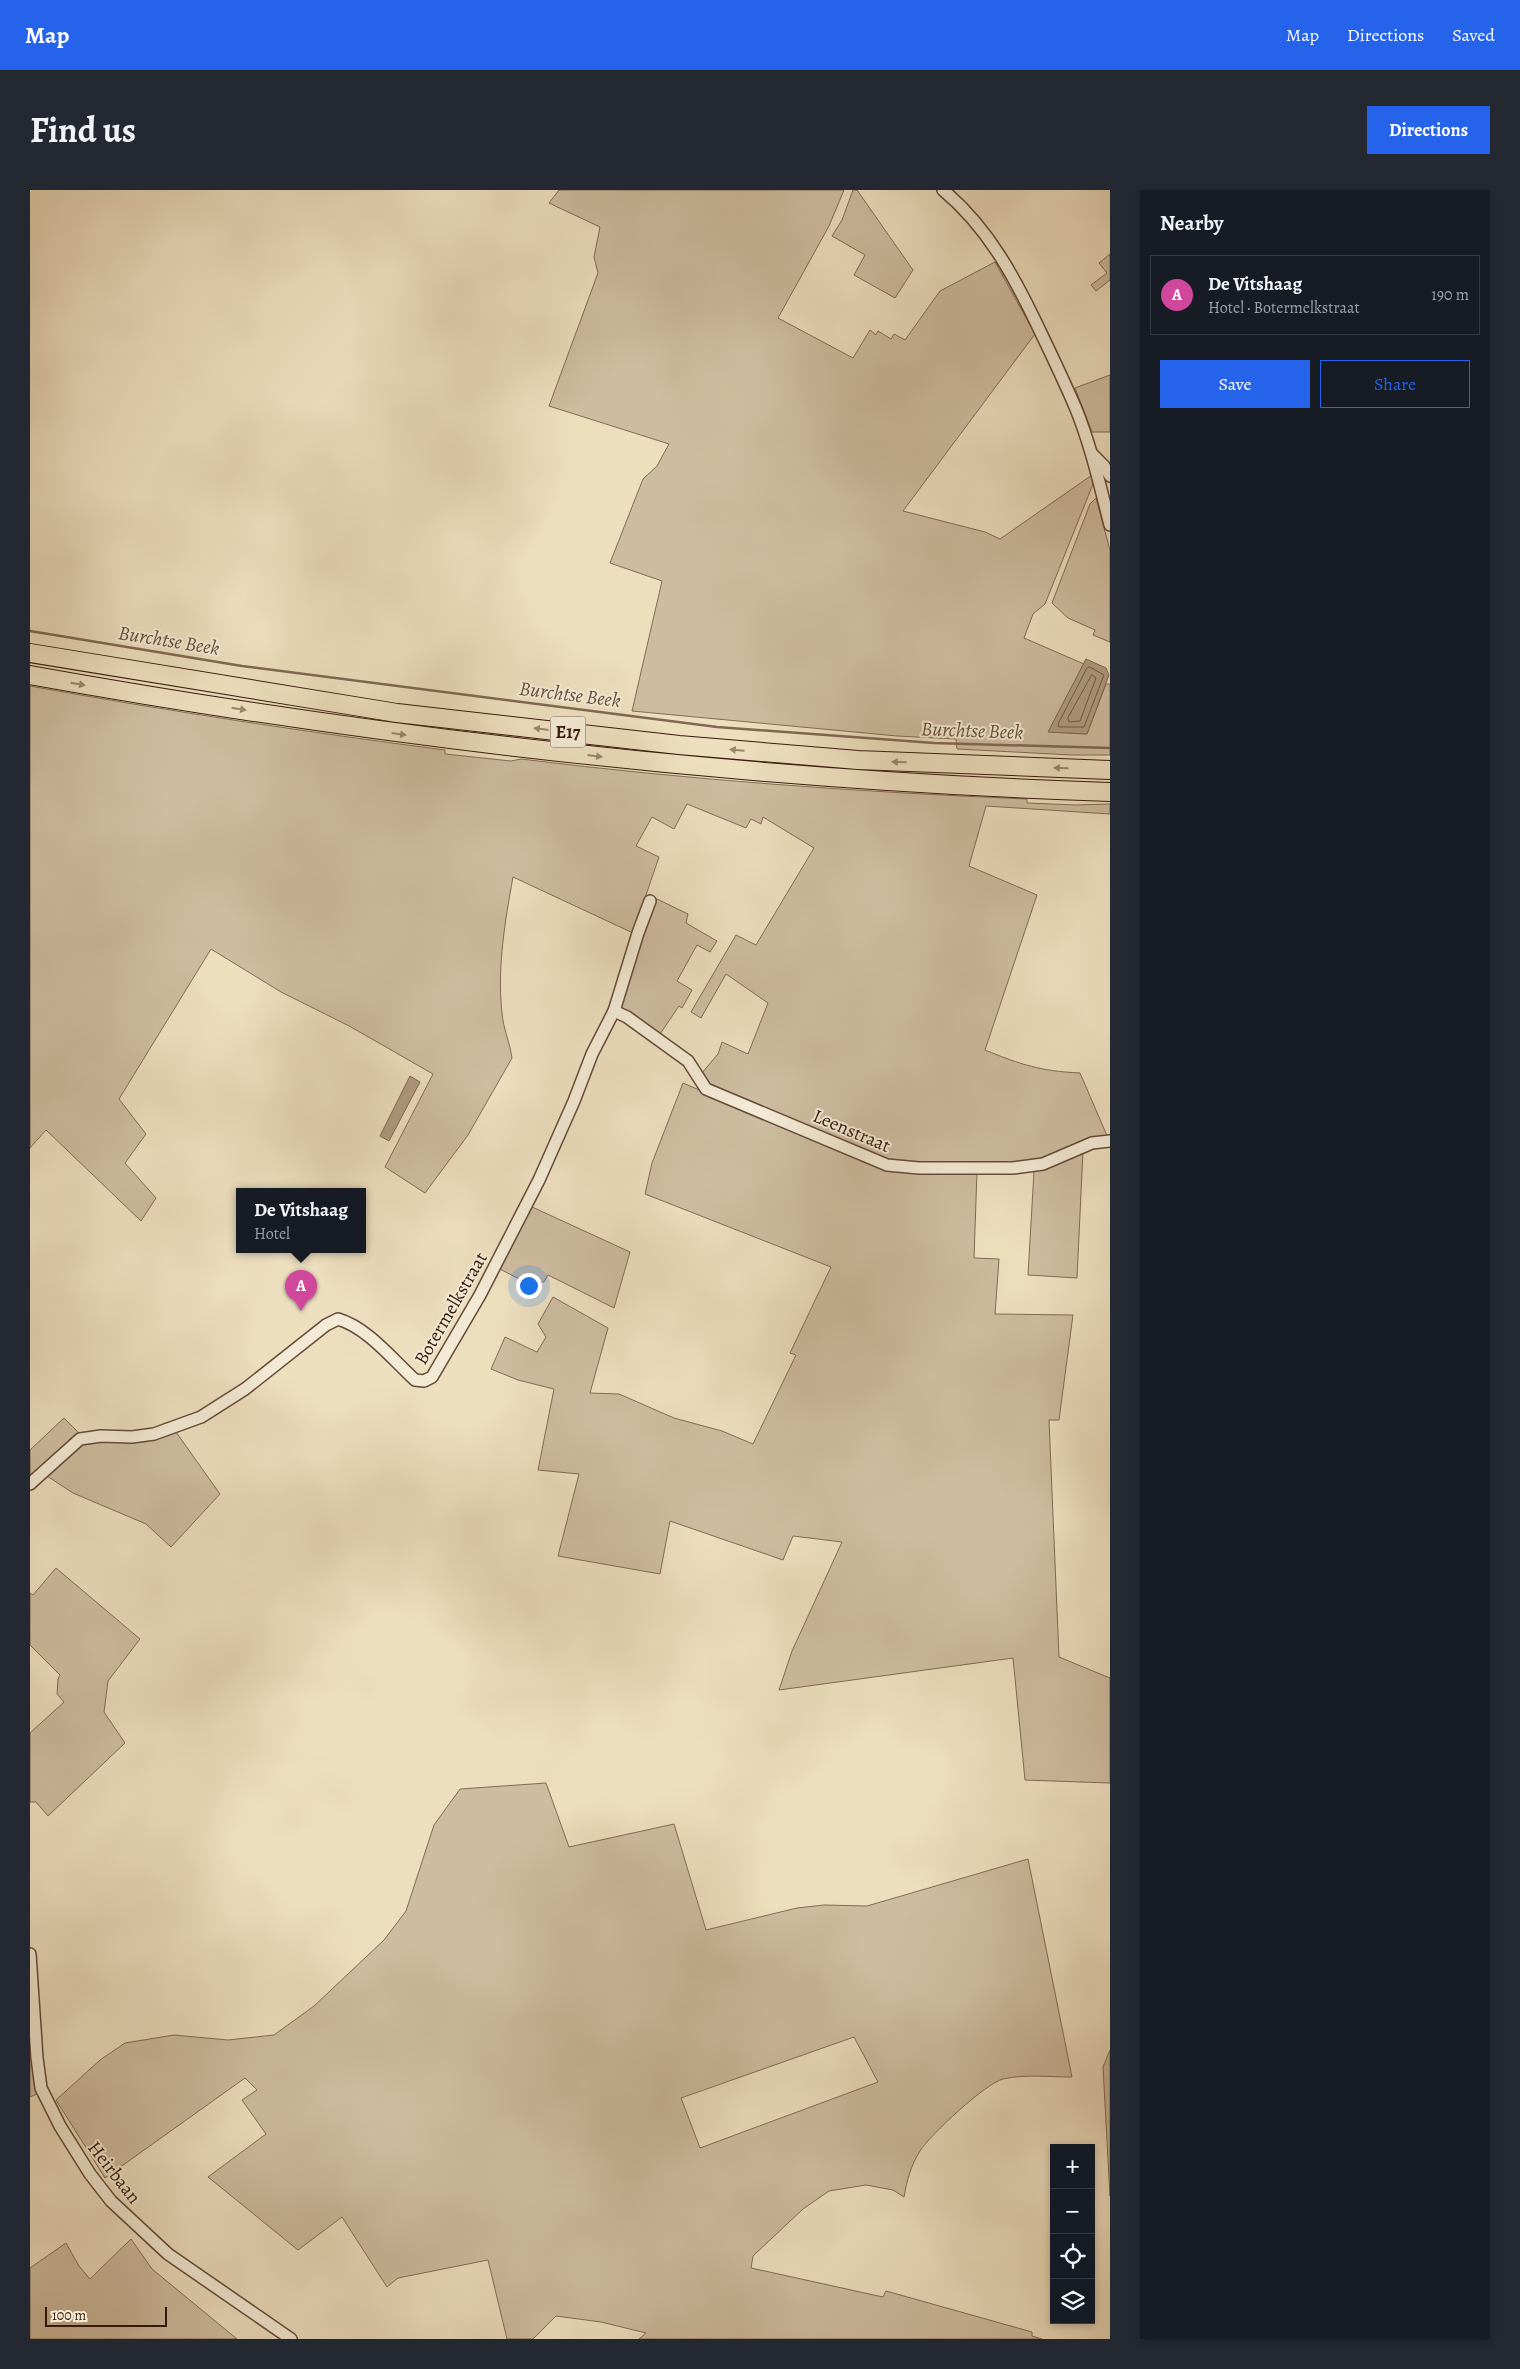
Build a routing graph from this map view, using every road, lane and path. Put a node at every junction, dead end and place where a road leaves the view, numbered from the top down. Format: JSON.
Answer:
{"nodes":[{"id":1,"x":943,"y":190,"type":"edge"},
{"id":2,"x":1092,"y":454,"type":"junction"},
{"id":3,"x":1110,"y":476,"type":"edge"},
{"id":4,"x":1110,"y":525,"type":"edge"},
{"id":5,"x":30,"y":653,"type":"edge"},
{"id":6,"x":30,"y":675,"type":"edge"},
{"id":7,"x":1110,"y":770,"type":"edge"},
{"id":8,"x":1110,"y":792,"type":"edge"},
{"id":9,"x":650,"y":901,"type":"dead end"},
{"id":10,"x":614,"y":1011,"type":"junction"},
{"id":11,"x":1110,"y":1141,"type":"edge"},
{"id":12,"x":30,"y":1484,"type":"edge"},
{"id":13,"x":30,"y":1954,"type":"edge"},
{"id":14,"x":291,"y":2339,"type":"edge"}],
"edges":[{"from":1,"to":2,"type":"street"},
{"from":2,"to":3,"type":"street"},
{"from":2,"to":4,"type":"street"},
{"from":7,"to":5,"type":"highway","number":"E17","one_way":true},
{"from":6,"to":8,"type":"highway","number":"E17","one_way":true},
{"from":9,"to":10,"type":"street","name":"Botermelkstraat"},
{"from":10,"to":11,"type":"street","name":"Leenstraat"},
{"from":10,"to":12,"type":"street","name":"Botermelkstraat"},
{"from":13,"to":14,"type":"street","name":"Heirbaan"}]}
